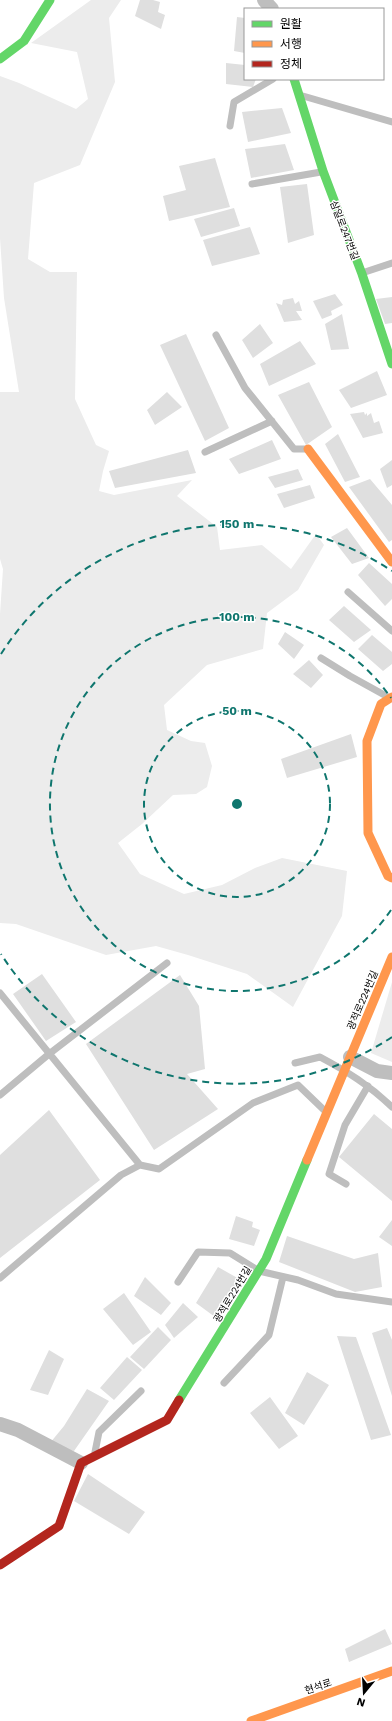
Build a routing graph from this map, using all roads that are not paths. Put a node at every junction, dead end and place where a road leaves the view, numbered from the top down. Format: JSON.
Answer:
{"nodes":[{"id":1,"x":50,"y":0,"type":"edge"},
{"id":2,"x":264,"y":0,"type":"edge"},
{"id":3,"x":271,"y":8,"type":"edge"},
{"id":4,"x":0,"y":59,"type":"edge"},
{"id":5,"x":271,"y":80,"type":"edge"},
{"id":6,"x":294,"y":80,"type":"edge"},
{"id":7,"x":299,"y":95,"type":"junction"},
{"id":8,"x":392,"y":122,"type":"edge"},
{"id":9,"x":230,"y":126,"type":"dead end"},
{"id":10,"x":323,"y":171,"type":"junction"},
{"id":11,"x":252,"y":184,"type":"dead end"},
{"id":12,"x":392,"y":264,"type":"edge"},
{"id":13,"x":362,"y":274,"type":"junction"},
{"id":14,"x":216,"y":335,"type":"dead end"},
{"id":15,"x":392,"y":364,"type":"edge"},
{"id":16,"x":272,"y":422,"type":"junction"},
{"id":17,"x":308,"y":449,"type":"joint"},
{"id":18,"x":205,"y":452,"type":"dead end"},
{"id":19,"x":392,"y":562,"type":"edge"},
{"id":20,"x":348,"y":592,"type":"dead end"},
{"id":21,"x":392,"y":631,"type":"edge"},
{"id":22,"x":322,"y":658,"type":"dead end"},
{"id":23,"x":391,"y":698,"type":"edge"},
{"id":24,"x":392,"y":878,"type":"edge"},
{"id":25,"x":392,"y":956,"type":"edge"},
{"id":26,"x":167,"y":963,"type":"dead end"},
{"id":27,"x":0,"y":993,"type":"edge"},
{"id":28,"x":49,"y":1054,"type":"junction"},
{"id":29,"x":350,"y":1057,"type":"junction"},
{"id":30,"x":295,"y":1063,"type":"dead end"},
{"id":31,"x":345,"y":1070,"type":"junction"},
{"id":32,"x":392,"y":1073,"type":"edge"},
{"id":33,"x":368,"y":1086,"type":"junction"},
{"id":34,"x":0,"y":1095,"type":"edge"},
{"id":35,"x":392,"y":1107,"type":"edge"},
{"id":36,"x":327,"y":1112,"type":"junction"},
{"id":37,"x":140,"y":1165,"type":"junction"},
{"id":38,"x":346,"y":1184,"type":"dead end"},
{"id":39,"x":258,"y":1271,"type":"junction"},
{"id":40,"x":284,"y":1277,"type":"junction"},
{"id":41,"x":0,"y":1278,"type":"edge"},
{"id":42,"x":178,"y":1282,"type":"dead end"},
{"id":43,"x":392,"y":1302,"type":"edge"},
{"id":44,"x":224,"y":1382,"type":"dead end"},
{"id":45,"x":141,"y":1391,"type":"dead end"},
{"id":46,"x":0,"y":1424,"type":"edge"},
{"id":47,"x":88,"y":1460,"type":"junction"},
{"id":48,"x":0,"y":1565,"type":"edge"},
{"id":49,"x":392,"y":1671,"type":"edge"},
{"id":50,"x":251,"y":1721,"type":"edge"}],
"edges":[{"from":1,"to":4,"type":"street"},
{"from":2,"to":3,"type":"street"},
{"from":5,"to":9,"type":"lane"},
{"from":6,"to":7,"type":"street","name":"삼일로247번길"},
{"from":7,"to":8,"type":"lane"},
{"from":7,"to":10,"type":"street","name":"삼일로247번길"},
{"from":10,"to":11,"type":"lane"},
{"from":10,"to":13,"type":"street","name":"삼일로247번길"},
{"from":12,"to":13,"type":"lane"},
{"from":13,"to":15,"type":"street","name":"삼일로247번길"},
{"from":14,"to":16,"type":"lane"},
{"from":16,"to":17,"type":"lane"},
{"from":16,"to":18,"type":"lane"},
{"from":17,"to":19,"type":"street"},
{"from":20,"to":21,"type":"lane"},
{"from":22,"to":23,"type":"lane"},
{"from":23,"to":24,"type":"street"},
{"from":25,"to":29,"type":"street","name":"광적로224번길"},
{"from":26,"to":28,"type":"lane"},
{"from":27,"to":28,"type":"lane"},
{"from":28,"to":34,"type":"lane"},
{"from":28,"to":37,"type":"lane"},
{"from":29,"to":31,"type":"street","name":"광적로224번길"},
{"from":29,"to":32,"type":"street"},
{"from":30,"to":31,"type":"lane"},
{"from":31,"to":33,"type":"lane"},
{"from":31,"to":36,"type":"street","name":"광적로224번길"},
{"from":33,"to":35,"type":"lane"},
{"from":33,"to":38,"type":"lane"},
{"from":36,"to":37,"type":"lane"},
{"from":36,"to":39,"type":"street","name":"광적로224번길"},
{"from":37,"to":41,"type":"lane"},
{"from":39,"to":40,"type":"lane"},
{"from":39,"to":42,"type":"lane"},
{"from":39,"to":47,"type":"street","name":"광적로224번길"},
{"from":40,"to":43,"type":"lane"},
{"from":40,"to":44,"type":"lane"},
{"from":45,"to":47,"type":"lane"},
{"from":46,"to":47,"type":"street"},
{"from":47,"to":48,"type":"street"},
{"from":49,"to":50,"type":"street","name":"현석로"}]}
